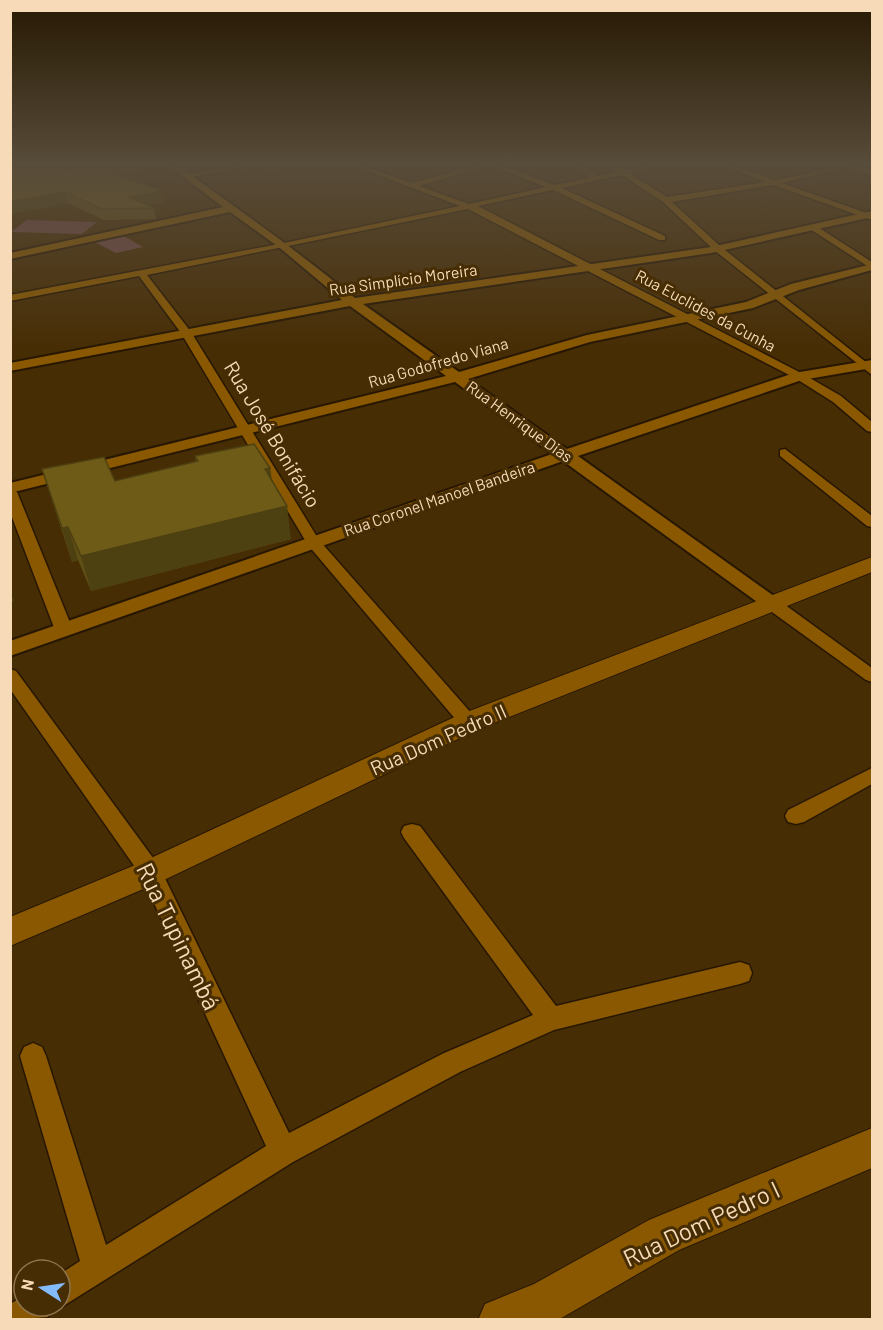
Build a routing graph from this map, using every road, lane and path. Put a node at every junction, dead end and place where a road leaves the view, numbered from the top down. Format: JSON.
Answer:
{"nodes":[{"id":1,"x":148,"y":226,"type":"edge"},
{"id":2,"x":257,"y":226,"type":"edge"},
{"id":3,"x":378,"y":226,"type":"edge"},
{"id":4,"x":511,"y":226,"type":"edge"},
{"id":5,"x":636,"y":226,"type":"edge"},
{"id":6,"x":692,"y":226,"type":"edge"},
{"id":7,"x":818,"y":226,"type":"edge"},
{"id":8,"x":813,"y":227,"type":"junction"},
{"id":9,"x":662,"y":238,"type":"dead end"},
{"id":10,"x":284,"y":246,"type":"junction"},
{"id":11,"x":714,"y":249,"type":"junction"},
{"id":12,"x":10,"y":256,"type":"edge"},
{"id":13,"x":873,"y":266,"type":"edge"},
{"id":14,"x":594,"y":269,"type":"junction"},
{"id":15,"x":140,"y":272,"type":"junction"},
{"id":16,"x":772,"y":297,"type":"junction"},
{"id":17,"x":10,"y":298,"type":"edge"},
{"id":18,"x":352,"y":302,"type":"junction"},
{"id":19,"x":688,"y":316,"type":"junction"},
{"id":20,"x":186,"y":332,"type":"junction"},
{"id":21,"x":10,"y":367,"type":"edge"},
{"id":22,"x":865,"y":367,"type":"edge"},
{"id":23,"x":799,"y":376,"type":"junction"},
{"id":24,"x":459,"y":377,"type":"junction"},
{"id":25,"x":873,"y":428,"type":"edge"},
{"id":26,"x":248,"y":431,"type":"junction"},
{"id":27,"x":785,"y":453,"type":"dead end"},
{"id":28,"x":566,"y":454,"type":"junction"},
{"id":29,"x":10,"y":490,"type":"edge"},
{"id":30,"x":873,"y":523,"type":"edge"},
{"id":31,"x":313,"y":542,"type":"junction"},
{"id":32,"x":873,"y":564,"type":"edge"},
{"id":33,"x":771,"y":603,"type":"junction"},
{"id":34,"x":64,"y":630,"type":"junction"},
{"id":35,"x":10,"y":648,"type":"edge"},
{"id":36,"x":10,"y":675,"type":"edge"},
{"id":37,"x":873,"y":676,"type":"edge"},
{"id":38,"x":469,"y":722,"type":"junction"},
{"id":39,"x":873,"y":775,"type":"edge"},
{"id":40,"x":796,"y":816,"type":"dead end"},
{"id":41,"x":411,"y":832,"type":"dead end"},
{"id":42,"x":151,"y":872,"type":"junction"},
{"id":43,"x":10,"y":932,"type":"edge"},
{"id":44,"x":740,"y":973,"type":"dead end"},
{"id":45,"x":551,"y":1018,"type":"junction"},
{"id":46,"x":33,"y":1056,"type":"dead end"},
{"id":47,"x":873,"y":1148,"type":"edge"},
{"id":48,"x":283,"y":1152,"type":"junction"},
{"id":49,"x":98,"y":1268,"type":"junction"},
{"id":50,"x":72,"y":1284,"type":"edge"},
{"id":51,"x":554,"y":1310,"type":"edge"},
{"id":52,"x":501,"y":1320,"type":"edge"}],
"edges":[{"from":1,"to":12,"type":"street"},
{"from":2,"to":10,"type":"street","name":"Rua Henrique Dias"},
{"from":3,"to":10,"type":"street"},
{"from":4,"to":14,"type":"street","name":"Rua Euclides da Cunha"},
{"from":5,"to":9,"type":"street"},
{"from":6,"to":11,"type":"street"},
{"from":7,"to":8,"type":"street","name":"Rua Simplício Moreira"},
{"from":8,"to":11,"type":"street","name":"Rua Simplício Moreira"},
{"from":8,"to":13,"type":"street"},
{"from":10,"to":15,"type":"street"},
{"from":10,"to":18,"type":"street","name":"Rua Henrique Dias"},
{"from":11,"to":14,"type":"street","name":"Rua Simplício Moreira"},
{"from":11,"to":16,"type":"street"},
{"from":13,"to":16,"type":"street","name":"Rua Godofredo Viana"},
{"from":14,"to":18,"type":"street","name":"Rua Simplício Moreira"},
{"from":14,"to":19,"type":"street","name":"Rua Euclides da Cunha"},
{"from":15,"to":17,"type":"street"},
{"from":15,"to":20,"type":"street","name":"Rua José Bonifácio"},
{"from":16,"to":19,"type":"street","name":"Rua Godofredo Viana"},
{"from":16,"to":22,"type":"street"},
{"from":18,"to":20,"type":"street","name":"Rua Simplício Moreira"},
{"from":18,"to":24,"type":"street","name":"Rua Henrique Dias"},
{"from":19,"to":23,"type":"street","name":"Rua Euclides da Cunha"},
{"from":19,"to":24,"type":"street","name":"Rua Godofredo Viana"},
{"from":20,"to":21,"type":"street","name":"Rua Simplício Moreira"},
{"from":20,"to":26,"type":"street","name":"Rua José Bonifácio"},
{"from":22,"to":23,"type":"street","name":"Rua Coronel Manoel Bandeira"},
{"from":23,"to":25,"type":"street","name":"Rua Euclides da Cunha"},
{"from":23,"to":28,"type":"street","name":"Rua Coronel Manoel Bandeira"},
{"from":24,"to":26,"type":"street","name":"Rua Godofredo Viana"},
{"from":24,"to":28,"type":"street","name":"Rua Henrique Dias"},
{"from":26,"to":29,"type":"street","name":"Rua Godofredo Viana"},
{"from":26,"to":31,"type":"street","name":"Rua José Bonifácio"},
{"from":27,"to":30,"type":"street"},
{"from":28,"to":31,"type":"street","name":"Rua Coronel Manoel Bandeira"},
{"from":28,"to":33,"type":"street","name":"Rua Henrique Dias"},
{"from":29,"to":34,"type":"street"},
{"from":31,"to":34,"type":"street","name":"Rua Coronel Manoel Bandeira"},
{"from":31,"to":38,"type":"street","name":"Rua José Bonifácio"},
{"from":32,"to":33,"type":"main road","name":"Rua Dom Pedro II"},
{"from":33,"to":37,"type":"street","name":"Rua Henrique Dias"},
{"from":33,"to":38,"type":"main road","name":"Rua Dom Pedro II"},
{"from":34,"to":35,"type":"street","name":"Rua Coronel Manoel Bandeira"},
{"from":36,"to":42,"type":"street","name":"Rua Tupinambá"},
{"from":38,"to":42,"type":"main road","name":"Rua Dom Pedro II"},
{"from":39,"to":40,"type":"street"},
{"from":41,"to":45,"type":"street"},
{"from":42,"to":43,"type":"main road","name":"Rua Dom Pedro II"},
{"from":42,"to":48,"type":"street","name":"Rua Tupinambá"},
{"from":44,"to":45,"type":"street"},
{"from":45,"to":48,"type":"street"},
{"from":46,"to":49,"type":"street"},
{"from":47,"to":51,"type":"main road","name":"Rua Dom Pedro I"},
{"from":48,"to":49,"type":"street"},
{"from":49,"to":50,"type":"street"},
{"from":51,"to":52,"type":"main road","name":"Rua Dom Pedro I"}]}
